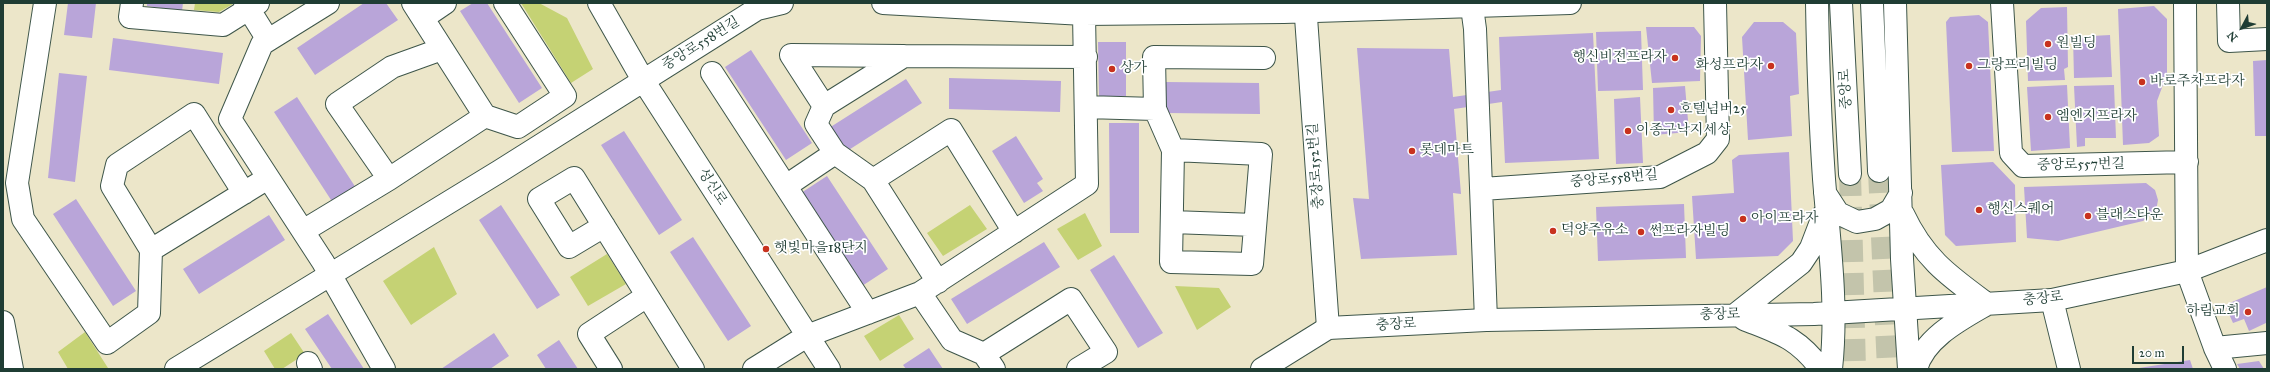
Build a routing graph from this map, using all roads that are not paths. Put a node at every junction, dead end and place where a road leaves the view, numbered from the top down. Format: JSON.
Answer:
{"nodes":[{"id":1,"x":45,"y":3,"type":"edge"},
{"id":2,"x":132,"y":3,"type":"edge"},
{"id":3,"x":328,"y":3,"type":"edge"},
{"id":4,"x":445,"y":3,"type":"edge"},
{"id":5,"x":505,"y":3,"type":"edge"},
{"id":6,"x":599,"y":3,"type":"edge"},
{"id":7,"x":782,"y":3,"type":"edge"},
{"id":8,"x":883,"y":3,"type":"edge"},
{"id":9,"x":1570,"y":3,"type":"edge"},
{"id":10,"x":1715,"y":3,"type":"edge"},
{"id":11,"x":1817,"y":3,"type":"edge"},
{"id":12,"x":1841,"y":3,"type":"edge"},
{"id":13,"x":1872,"y":3,"type":"edge"},
{"id":14,"x":1895,"y":3,"type":"edge"},
{"id":15,"x":2002,"y":3,"type":"edge"},
{"id":16,"x":2185,"y":3,"type":"edge"},
{"id":17,"x":2228,"y":3,"type":"edge"},
{"id":18,"x":251,"y":5,"type":"edge"},
{"id":19,"x":1305,"y":7,"type":"edge"},
{"id":20,"x":1472,"y":7,"type":"junction"},
{"id":21,"x":418,"y":10,"type":"edge"},
{"id":22,"x":1084,"y":14,"type":"junction"},
{"id":23,"x":2267,"y":39,"type":"edge"},
{"id":24,"x":268,"y":40,"type":"junction"},
{"id":25,"x":442,"y":49,"type":"junction"},
{"id":26,"x":904,"y":56,"type":"junction"},
{"id":27,"x":1086,"y":57,"type":"junction"},
{"id":28,"x":1264,"y":58,"type":"dead end"},
{"id":29,"x":712,"y":73,"type":"dead end"},
{"id":30,"x":643,"y":80,"type":"junction"},
{"id":31,"x":824,"y":106,"type":"junction"},
{"id":32,"x":1086,"y":107,"type":"junction"},
{"id":33,"x":1155,"y":109,"type":"junction"},
{"id":34,"x":485,"y":116,"type":"junction"},
{"id":35,"x":1173,"y":150,"type":"junction"},
{"id":36,"x":835,"y":153,"type":"junction"},
{"id":37,"x":2187,"y":162,"type":"junction"},
{"id":38,"x":1879,"y":171,"type":"tunnel mouth"},
{"id":39,"x":1850,"y":174,"type":"tunnel mouth"},
{"id":40,"x":268,"y":178,"type":"junction"},
{"id":41,"x":389,"y":179,"type":"junction"},
{"id":42,"x":873,"y":180,"type":"junction"},
{"id":43,"x":786,"y":186,"type":"junction"},
{"id":44,"x":1482,"y":189,"type":"junction"},
{"id":45,"x":244,"y":193,"type":"junction"},
{"id":46,"x":1826,"y":200,"type":"junction"},
{"id":47,"x":1901,"y":201,"type":"junction"},
{"id":48,"x":1172,"y":222,"type":"junction"},
{"id":49,"x":1255,"y":224,"type":"junction"},
{"id":50,"x":604,"y":226,"type":"dead end"},
{"id":51,"x":302,"y":231,"type":"junction"},
{"id":52,"x":1014,"y":232,"type":"junction"},
{"id":53,"x":2267,"y":240,"type":"edge"},
{"id":54,"x":151,"y":250,"type":"junction"},
{"id":55,"x":2187,"y":271,"type":"junction"},
{"id":56,"x":330,"y":275,"type":"junction"},
{"id":57,"x":938,"y":282,"type":"junction"},
{"id":58,"x":920,"y":293,"type":"junction"},
{"id":59,"x":647,"y":296,"type":"junction"},
{"id":60,"x":2052,"y":300,"type":"junction"},
{"id":61,"x":1987,"y":304,"type":"junction"},
{"id":62,"x":1905,"y":309,"type":"junction"},
{"id":63,"x":1834,"y":312,"type":"junction"},
{"id":64,"x":868,"y":313,"type":"junction"},
{"id":65,"x":1735,"y":315,"type":"junction"},
{"id":66,"x":1486,"y":320,"type":"junction"},
{"id":67,"x":3,"y":322,"type":"edge"},
{"id":68,"x":1328,"y":328,"type":"junction"},
{"id":69,"x":807,"y":336,"type":"junction"},
{"id":70,"x":2267,"y":343,"type":"edge"},
{"id":71,"x":2214,"y":348,"type":"junction"},
{"id":72,"x":989,"y":361,"type":"edge"},
{"id":73,"x":688,"y":367,"type":"edge"},
{"id":74,"x":12,"y":369,"type":"edge"},
{"id":75,"x":176,"y":369,"type":"edge"},
{"id":76,"x":384,"y":369,"type":"edge"},
{"id":77,"x":611,"y":369,"type":"edge"},
{"id":78,"x":754,"y":369,"type":"edge"},
{"id":79,"x":829,"y":369,"type":"edge"},
{"id":80,"x":1078,"y":369,"type":"edge"},
{"id":81,"x":1262,"y":369,"type":"edge"},
{"id":82,"x":1821,"y":369,"type":"edge"},
{"id":83,"x":1831,"y":369,"type":"edge"},
{"id":84,"x":1908,"y":369,"type":"edge"},
{"id":85,"x":1916,"y":369,"type":"edge"},
{"id":86,"x":2069,"y":369,"type":"edge"},
{"id":87,"x":2225,"y":369,"type":"edge"}],
"edges":[{"from":1,"to":54,"type":"street"},
{"from":2,"to":18,"type":"street"},
{"from":3,"to":24,"type":"street"},
{"from":4,"to":21,"type":"street"},
{"from":5,"to":34,"type":"street"},
{"from":6,"to":30,"type":"street","name":"성신로"},
{"from":7,"to":30,"type":"street","name":"중앙로558번길"},
{"from":8,"to":22,"type":"street"},
{"from":9,"to":20,"type":"street"},
{"from":10,"to":44,"type":"street","name":"중앙로558번길"},
{"from":11,"to":46,"type":"street"},
{"from":12,"to":39,"type":"street","name":"중앙로"},
{"from":13,"to":38,"type":"street","name":"중앙로"},
{"from":14,"to":47,"type":"street"},
{"from":15,"to":37,"type":"street","name":"중앙로557번길"},
{"from":16,"to":37,"type":"street"},
{"from":17,"to":23,"type":"street"},
{"from":18,"to":24,"type":"street"},
{"from":19,"to":20,"type":"street"},
{"from":19,"to":22,"type":"street"},
{"from":19,"to":68,"type":"street","name":"충장로152번길"},
{"from":20,"to":44,"type":"street"},
{"from":21,"to":25,"type":"street"},
{"from":22,"to":27,"type":"street"},
{"from":24,"to":40,"type":"street"},
{"from":25,"to":34,"type":"street"},
{"from":25,"to":41,"type":"street"},
{"from":26,"to":27,"type":"street"},
{"from":26,"to":31,"type":"street"},
{"from":26,"to":31,"type":"street"},
{"from":27,"to":32,"type":"street"},
{"from":28,"to":33,"type":"street"},
{"from":29,"to":43,"type":"street"},
{"from":30,"to":56,"type":"street","name":"중앙로558번길"},
{"from":30,"to":69,"type":"street","name":"성신로"},
{"from":31,"to":36,"type":"street"},
{"from":32,"to":33,"type":"street"},
{"from":32,"to":52,"type":"street"},
{"from":33,"to":35,"type":"street"},
{"from":34,"to":41,"type":"street"},
{"from":35,"to":48,"type":"street"},
{"from":35,"to":49,"type":"street"},
{"from":36,"to":42,"type":"street"},
{"from":36,"to":43,"type":"street"},
{"from":37,"to":55,"type":"street"},
{"from":40,"to":45,"type":"street"},
{"from":40,"to":51,"type":"street"},
{"from":41,"to":51,"type":"street"},
{"from":42,"to":52,"type":"street"},
{"from":42,"to":57,"type":"street"},
{"from":43,"to":64,"type":"street"},
{"from":44,"to":66,"type":"street"},
{"from":45,"to":54,"type":"street"},
{"from":45,"to":54,"type":"street"},
{"from":46,"to":47,"type":"street"},
{"from":46,"to":63,"type":"street"},
{"from":46,"to":65,"type":"street"},
{"from":47,"to":61,"type":"street"},
{"from":47,"to":62,"type":"street"},
{"from":48,"to":49,"type":"street"},
{"from":48,"to":49,"type":"street"},
{"from":50,"to":59,"type":"street"},
{"from":51,"to":56,"type":"street"},
{"from":52,"to":57,"type":"street"},
{"from":53,"to":55,"type":"street","name":"충장로"},
{"from":55,"to":60,"type":"street","name":"충장로"},
{"from":55,"to":71,"type":"street"},
{"from":56,"to":75,"type":"street","name":"중앙로558번길"},
{"from":56,"to":76,"type":"street"},
{"from":57,"to":58,"type":"street"},
{"from":58,"to":64,"type":"street"},
{"from":58,"to":72,"type":"street"},
{"from":59,"to":73,"type":"street"},
{"from":59,"to":77,"type":"street"},
{"from":60,"to":61,"type":"street","name":"충장로"},
{"from":60,"to":86,"type":"street"},
{"from":61,"to":62,"type":"street","name":"충장로"},
{"from":61,"to":85,"type":"street"},
{"from":62,"to":63,"type":"street","name":"충장로"},
{"from":62,"to":84,"type":"street"},
{"from":63,"to":65,"type":"street","name":"충장로"},
{"from":63,"to":83,"type":"street"},
{"from":64,"to":69,"type":"street"},
{"from":65,"to":66,"type":"street","name":"충장로"},
{"from":65,"to":82,"type":"street"},
{"from":66,"to":68,"type":"street","name":"충장로"},
{"from":67,"to":74,"type":"street"},
{"from":68,"to":81,"type":"street","name":"충장로"},
{"from":69,"to":78,"type":"street"},
{"from":69,"to":79,"type":"street","name":"성신로"},
{"from":70,"to":71,"type":"street"},
{"from":71,"to":87,"type":"street"},
{"from":72,"to":80,"type":"street"}]}
